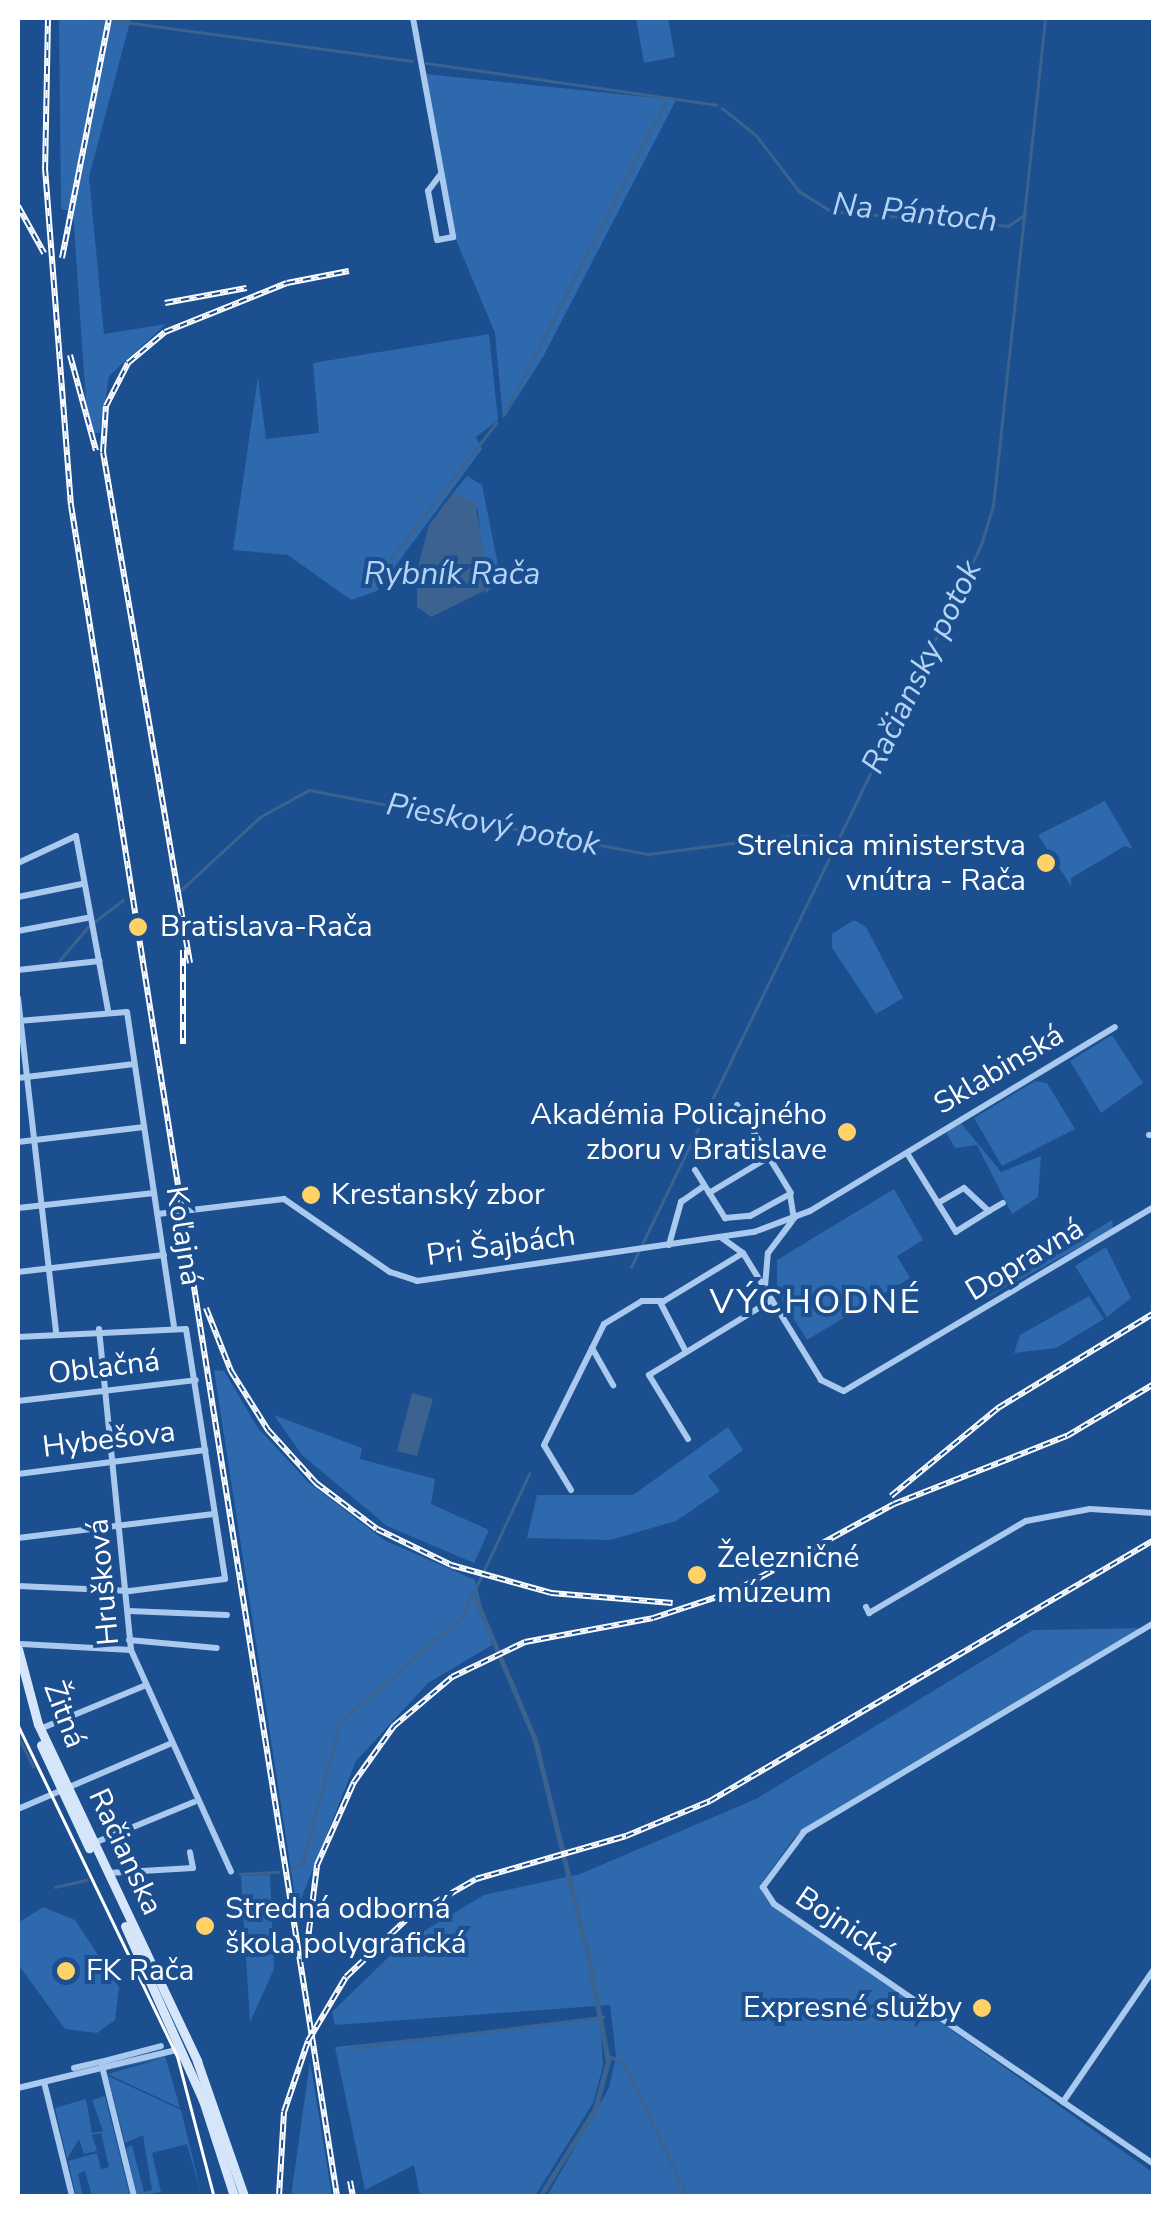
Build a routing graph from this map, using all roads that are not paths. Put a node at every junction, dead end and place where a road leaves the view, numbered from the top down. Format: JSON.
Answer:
{"nodes":[{"id":1,"x":413,"y":18,"type":"edge"},
{"id":2,"x":440,"y":175,"type":"junction"},
{"id":3,"x":18,"y":863,"type":"edge"},
{"id":4,"x":82,"y":884,"type":"junction"},
{"id":5,"x":18,"y":898,"type":"edge"},
{"id":6,"x":87,"y":918,"type":"junction"},
{"id":7,"x":18,"y":931,"type":"edge"},
{"id":8,"x":100,"y":961,"type":"junction"},
{"id":9,"x":18,"y":970,"type":"edge"},
{"id":10,"x":18,"y":998,"type":"edge"},
{"id":11,"x":108,"y":1010,"type":"junction"},
{"id":12,"x":19,"y":1021,"type":"edge"},
{"id":13,"x":1115,"y":1027,"type":"dead end"},
{"id":14,"x":134,"y":1064,"type":"junction"},
{"id":15,"x":22,"y":1077,"type":"edge"},
{"id":16,"x":738,"y":1105,"type":"dead end"},
{"id":17,"x":144,"y":1127,"type":"junction"},
{"id":18,"x":34,"y":1140,"type":"junction"},
{"id":19,"x":18,"y":1142,"type":"edge"},
{"id":20,"x":906,"y":1152,"type":"junction"},
{"id":21,"x":769,"y":1157,"type":"junction"},
{"id":22,"x":695,"y":1170,"type":"dead end"},
{"id":23,"x":707,"y":1189,"type":"junction"},
{"id":24,"x":154,"y":1192,"type":"junction"},
{"id":25,"x":792,"y":1194,"type":"junction"},
{"id":26,"x":938,"y":1203,"type":"junction"},
{"id":27,"x":1003,"y":1203,"type":"dead end"},
{"id":28,"x":41,"y":1205,"type":"junction"},
{"id":29,"x":18,"y":1208,"type":"edge"},
{"id":30,"x":1154,"y":1208,"type":"edge"},
{"id":31,"x":989,"y":1212,"type":"junction"},
{"id":32,"x":158,"y":1214,"type":"junction"},
{"id":33,"x":795,"y":1218,"type":"junction"},
{"id":34,"x":721,"y":1238,"type":"junction"},
{"id":35,"x":669,"y":1245,"type":"junction"},
{"id":36,"x":744,"y":1253,"type":"junction"},
{"id":37,"x":164,"y":1255,"type":"junction"},
{"id":38,"x":49,"y":1268,"type":"junction"},
{"id":39,"x":18,"y":1272,"type":"edge"},
{"id":40,"x":765,"y":1288,"type":"junction"},
{"id":41,"x":772,"y":1300,"type":"junction"},
{"id":42,"x":660,"y":1302,"type":"junction"},
{"id":43,"x":174,"y":1326,"type":"junction"},
{"id":44,"x":98,"y":1329,"type":"junction"},
{"id":45,"x":56,"y":1332,"type":"junction"},
{"id":46,"x":18,"y":1337,"type":"edge"},
{"id":47,"x":592,"y":1348,"type":"junction"},
{"id":48,"x":686,"y":1352,"type":"junction"},
{"id":49,"x":196,"y":1380,"type":"junction"},
{"id":50,"x":613,"y":1385,"type":"dead end"},
{"id":51,"x":105,"y":1390,"type":"junction"},
{"id":52,"x":18,"y":1401,"type":"edge"},
{"id":53,"x":688,"y":1439,"type":"dead end"},
{"id":54,"x":544,"y":1445,"type":"junction"},
{"id":55,"x":205,"y":1450,"type":"junction"},
{"id":56,"x":539,"y":1454,"type":"dead end"},
{"id":57,"x":115,"y":1462,"type":"junction"},
{"id":58,"x":18,"y":1474,"type":"edge"},
{"id":59,"x":570,"y":1490,"type":"dead end"},
{"id":60,"x":214,"y":1514,"type":"junction"},
{"id":61,"x":1154,"y":1514,"type":"edge"},
{"id":62,"x":123,"y":1525,"type":"junction"},
{"id":63,"x":18,"y":1538,"type":"edge"},
{"id":64,"x":18,"y":1586,"type":"edge"},
{"id":65,"x":130,"y":1591,"type":"junction"},
{"id":66,"x":866,"y":1607,"type":"dead end"},
{"id":67,"x":129,"y":1611,"type":"junction"},
{"id":68,"x":227,"y":1614,"type":"dead end"},
{"id":69,"x":1154,"y":1624,"type":"edge"},
{"id":70,"x":129,"y":1640,"type":"junction"},
{"id":71,"x":19,"y":1646,"type":"edge"},
{"id":72,"x":217,"y":1648,"type":"dead end"},
{"id":73,"x":131,"y":1650,"type":"junction"},
{"id":74,"x":18,"y":1676,"type":"edge"},
{"id":75,"x":144,"y":1686,"type":"junction"},
{"id":76,"x":40,"y":1729,"type":"junction"},
{"id":77,"x":170,"y":1744,"type":"junction"},
{"id":78,"x":63,"y":1789,"type":"junction"},
{"id":79,"x":194,"y":1802,"type":"junction"},
{"id":80,"x":18,"y":1809,"type":"edge"},
{"id":81,"x":93,"y":1843,"type":"junction"},
{"id":82,"x":190,"y":1852,"type":"dead end"},
{"id":83,"x":231,"y":1872,"type":"dead end"},
{"id":84,"x":106,"y":1873,"type":"junction"},
{"id":85,"x":1154,"y":1970,"type":"edge"},
{"id":86,"x":161,"y":2046,"type":"dead end"},
{"id":87,"x":186,"y":2048,"type":"junction"},
{"id":88,"x":101,"y":2065,"type":"junction"},
{"id":89,"x":74,"y":2068,"type":"dead end"},
{"id":90,"x":44,"y":2082,"type":"junction"},
{"id":91,"x":18,"y":2088,"type":"edge"},
{"id":92,"x":1063,"y":2102,"type":"junction"},
{"id":93,"x":1154,"y":2164,"type":"edge"},
{"id":94,"x":72,"y":2196,"type":"edge"},
{"id":95,"x":134,"y":2196,"type":"edge"},
{"id":96,"x":234,"y":2196,"type":"edge"},
{"id":97,"x":244,"y":2196,"type":"edge"}],
"edges":[{"from":1,"to":2,"type":"street"},
{"from":2,"to":2,"type":"street"},
{"from":3,"to":4,"type":"street"},
{"from":4,"to":5,"type":"street"},
{"from":4,"to":6,"type":"street"},
{"from":6,"to":7,"type":"street"},
{"from":6,"to":8,"type":"street"},
{"from":8,"to":9,"type":"street"},
{"from":8,"to":11,"type":"street"},
{"from":10,"to":12,"type":"street"},
{"from":11,"to":12,"type":"street"},
{"from":11,"to":14,"type":"street","name":"Koľajná"},
{"from":12,"to":15,"type":"street"},
{"from":13,"to":20,"type":"street","name":"Sklabinská"},
{"from":14,"to":15,"type":"street"},
{"from":14,"to":17,"type":"street","name":"Koľajná"},
{"from":15,"to":18,"type":"street"},
{"from":16,"to":21,"type":"street"},
{"from":17,"to":18,"type":"street"},
{"from":17,"to":24,"type":"street","name":"Koľajná"},
{"from":18,"to":19,"type":"street"},
{"from":18,"to":28,"type":"street"},
{"from":20,"to":26,"type":"street"},
{"from":20,"to":33,"type":"street","name":"Sklabinská"},
{"from":21,"to":23,"type":"street"},
{"from":21,"to":25,"type":"street"},
{"from":22,"to":23,"type":"street"},
{"from":23,"to":25,"type":"street"},
{"from":23,"to":35,"type":"street"},
{"from":24,"to":28,"type":"street"},
{"from":24,"to":32,"type":"street","name":"Koľajná"},
{"from":25,"to":33,"type":"street"},
{"from":26,"to":31,"type":"street"},
{"from":26,"to":31,"type":"street"},
{"from":27,"to":31,"type":"street"},
{"from":28,"to":29,"type":"street"},
{"from":28,"to":38,"type":"street"},
{"from":30,"to":41,"type":"street","name":"Dopravná"},
{"from":32,"to":35,"type":"street","name":"Pri Šajbách"},
{"from":32,"to":37,"type":"street","name":"Koľajná"},
{"from":33,"to":34,"type":"street","name":"Sklabinská"},
{"from":33,"to":40,"type":"street"},
{"from":34,"to":35,"type":"street","name":"Pri Šajbách"},
{"from":34,"to":36,"type":"street"},
{"from":36,"to":40,"type":"street"},
{"from":36,"to":42,"type":"street"},
{"from":37,"to":38,"type":"street"},
{"from":37,"to":43,"type":"street","name":"Koľajná"},
{"from":38,"to":39,"type":"street"},
{"from":38,"to":45,"type":"street"},
{"from":40,"to":41,"type":"street"},
{"from":41,"to":48,"type":"street"},
{"from":42,"to":47,"type":"street"},
{"from":42,"to":48,"type":"street"},
{"from":43,"to":44,"type":"street"},
{"from":43,"to":49,"type":"street","name":"Koľajná"},
{"from":44,"to":45,"type":"street"},
{"from":44,"to":51,"type":"street","name":"Hrušková"},
{"from":45,"to":46,"type":"street"},
{"from":47,"to":50,"type":"street"},
{"from":47,"to":54,"type":"street"},
{"from":48,"to":53,"type":"street"},
{"from":49,"to":51,"type":"street","name":"Oblačná"},
{"from":49,"to":55,"type":"street","name":"Koľajná"},
{"from":51,"to":52,"type":"street","name":"Oblačná"},
{"from":51,"to":57,"type":"street","name":"Hrušková"},
{"from":54,"to":56,"type":"street"},
{"from":54,"to":59,"type":"street"},
{"from":55,"to":57,"type":"street","name":"Hybešova"},
{"from":55,"to":60,"type":"street","name":"Koľajná"},
{"from":57,"to":58,"type":"street","name":"Hybešova"},
{"from":57,"to":62,"type":"street","name":"Hrušková"},
{"from":60,"to":62,"type":"street"},
{"from":60,"to":65,"type":"street","name":"Koľajná"},
{"from":61,"to":66,"type":"street"},
{"from":62,"to":63,"type":"street"},
{"from":62,"to":65,"type":"street","name":"Hrušková"},
{"from":64,"to":65,"type":"street"},
{"from":65,"to":67,"type":"street","name":"Hrušková"},
{"from":67,"to":68,"type":"street"},
{"from":67,"to":70,"type":"street","name":"Hrušková"},
{"from":69,"to":92,"type":"street","name":"Bojnická"},
{"from":70,"to":72,"type":"street"},
{"from":70,"to":73,"type":"street","name":"Hrušková"},
{"from":71,"to":73,"type":"street"},
{"from":71,"to":76,"type":"main road","name":"Žitná"},
{"from":73,"to":75,"type":"street","name":"Hrušková"},
{"from":74,"to":78,"type":"main road","name":"Žitná"},
{"from":75,"to":76,"type":"street"},
{"from":75,"to":77,"type":"street","name":"Hrušková"},
{"from":76,"to":78,"type":"main road","name":"Žitná"},
{"from":77,"to":78,"type":"street"},
{"from":77,"to":79,"type":"street","name":"Hrušková"},
{"from":78,"to":80,"type":"street"},
{"from":78,"to":81,"type":"main road","name":"Račianska"},
{"from":78,"to":87,"type":"main road","name":"Račianska"},
{"from":79,"to":81,"type":"street"},
{"from":79,"to":83,"type":"street","name":"Hrušková"},
{"from":81,"to":84,"type":"main road","name":"Račianska"},
{"from":82,"to":84,"type":"street"},
{"from":84,"to":87,"type":"main road","name":"Račianska"},
{"from":85,"to":92,"type":"street"},
{"from":86,"to":88,"type":"street"},
{"from":87,"to":88,"type":"street"},
{"from":87,"to":96,"type":"main road","name":"Račianska"},
{"from":87,"to":97,"type":"main road","name":"Račianska"},
{"from":88,"to":89,"type":"street"},
{"from":88,"to":90,"type":"street"},
{"from":88,"to":95,"type":"street"},
{"from":90,"to":91,"type":"street"},
{"from":90,"to":94,"type":"street"},
{"from":92,"to":93,"type":"street","name":"Bojnická"}]}
